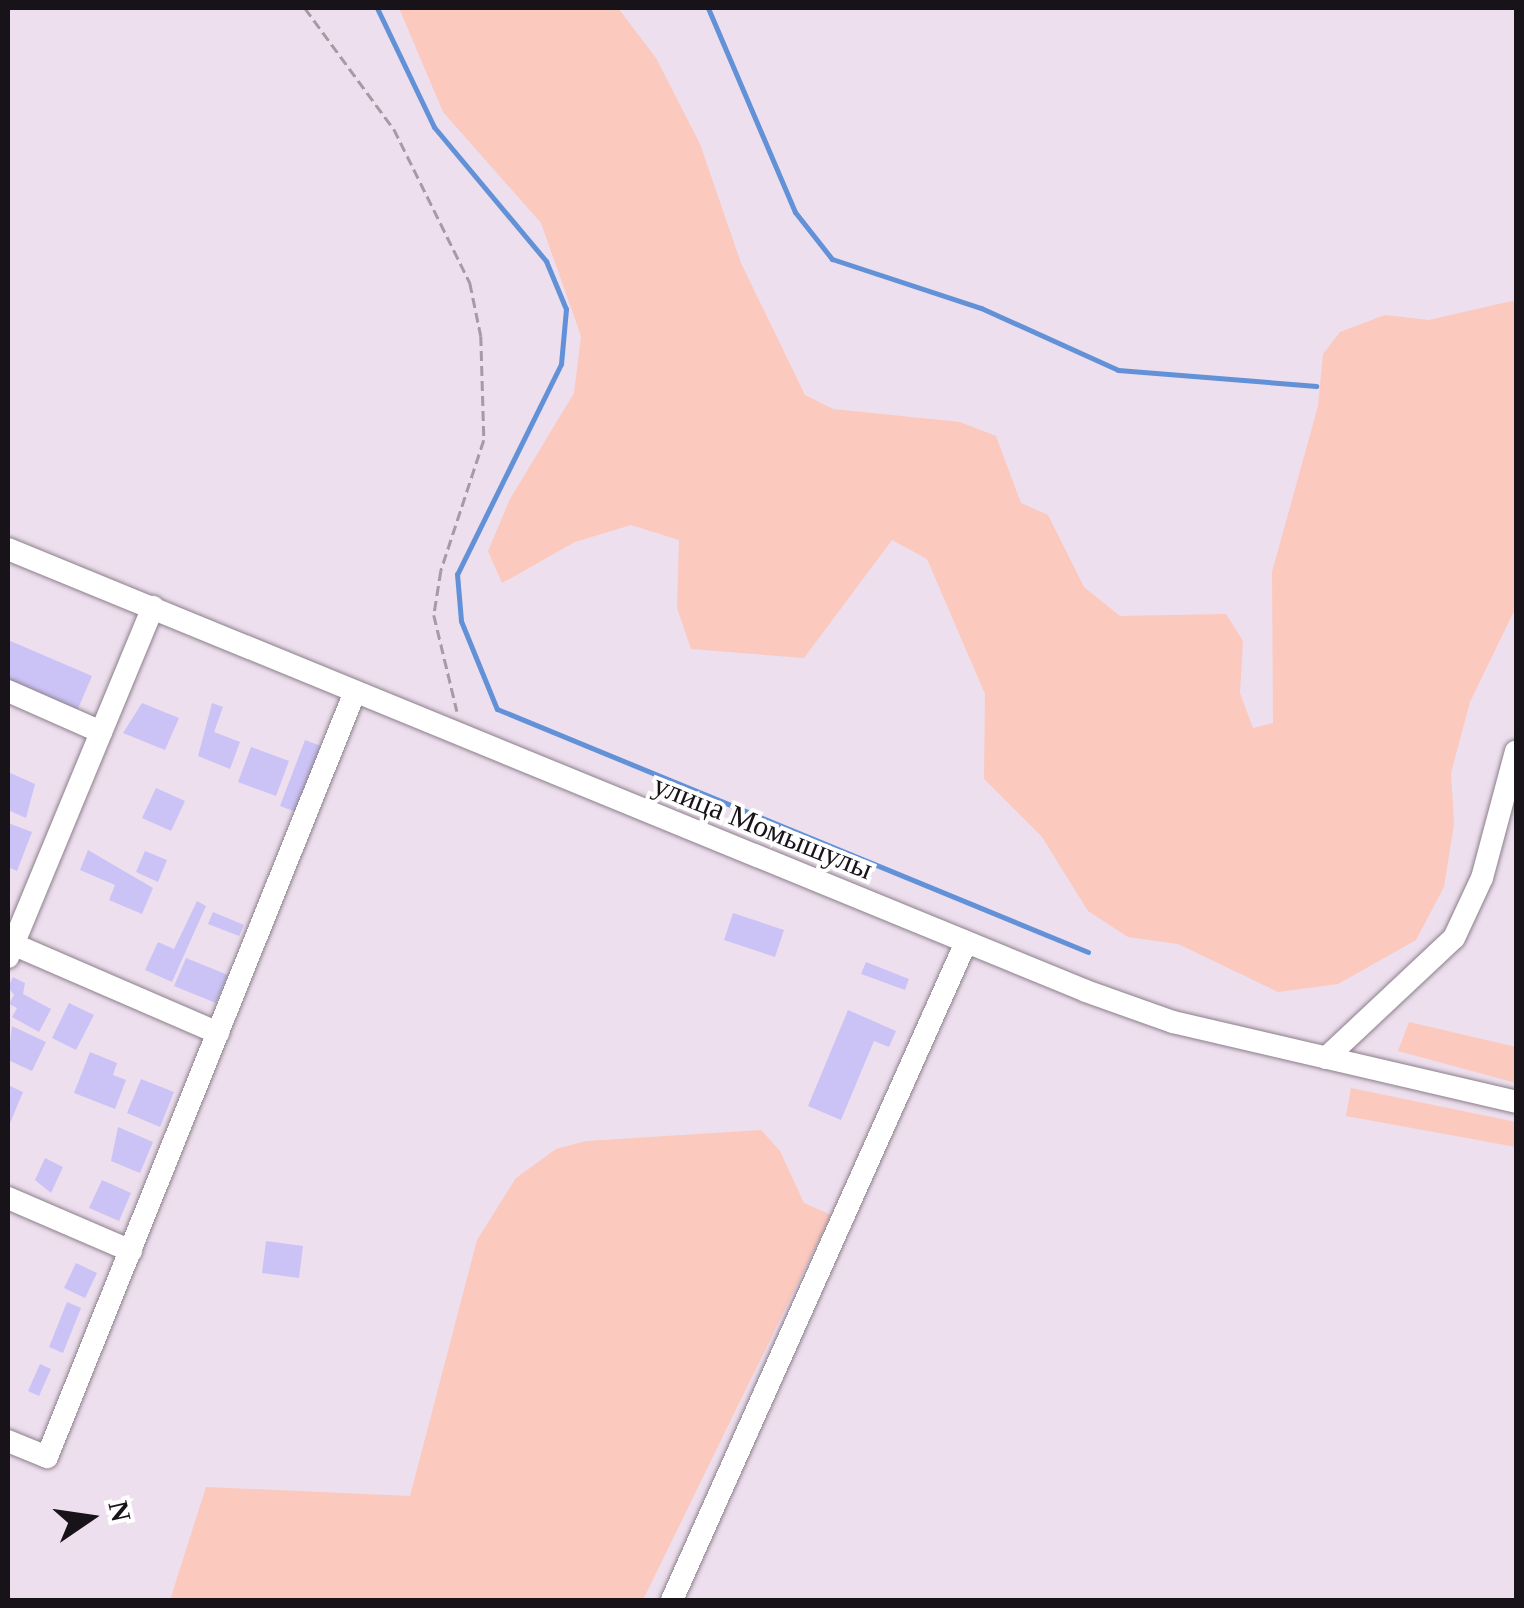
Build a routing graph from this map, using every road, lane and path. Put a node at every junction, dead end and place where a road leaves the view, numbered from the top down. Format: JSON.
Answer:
{"nodes":[{"id":1,"x":306,"y":8,"type":"edge"},
{"id":2,"x":8,"y":549,"type":"edge"},
{"id":3,"x":153,"y":607,"type":"junction"},
{"id":4,"x":8,"y":692,"type":"edge"},
{"id":5,"x":354,"y":694,"type":"junction"},
{"id":6,"x":101,"y":732,"type":"junction"},
{"id":7,"x":463,"y":738,"type":"junction"},
{"id":8,"x":1516,"y":751,"type":"edge"},
{"id":9,"x":966,"y":942,"type":"junction"},
{"id":10,"x":9,"y":948,"type":"edge"},
{"id":11,"x":218,"y":1034,"type":"junction"},
{"id":12,"x":1326,"y":1058,"type":"junction"},
{"id":13,"x":1516,"y":1102,"type":"edge"},
{"id":14,"x":8,"y":1198,"type":"edge"},
{"id":15,"x":131,"y":1251,"type":"junction"},
{"id":16,"x":8,"y":1441,"type":"edge"},
{"id":17,"x":672,"y":1600,"type":"edge"}],
"edges":[{"from":1,"to":7,"type":"path"},
{"from":2,"to":3,"type":"street","name":"улица Момышулы"},
{"from":3,"to":5,"type":"street","name":"улица Момышулы"},
{"from":3,"to":6,"type":"street"},
{"from":4,"to":6,"type":"street"},
{"from":5,"to":7,"type":"street","name":"улица Момышулы"},
{"from":5,"to":11,"type":"street"},
{"from":6,"to":10,"type":"street"},
{"from":7,"to":9,"type":"street","name":"улица Момышулы"},
{"from":8,"to":12,"type":"street"},
{"from":9,"to":12,"type":"street","name":"улица Момышулы"},
{"from":9,"to":17,"type":"street"},
{"from":10,"to":11,"type":"street"},
{"from":11,"to":15,"type":"street"},
{"from":12,"to":13,"type":"street","name":"улица Момышулы"},
{"from":14,"to":15,"type":"street"},
{"from":15,"to":16,"type":"street"}]}
